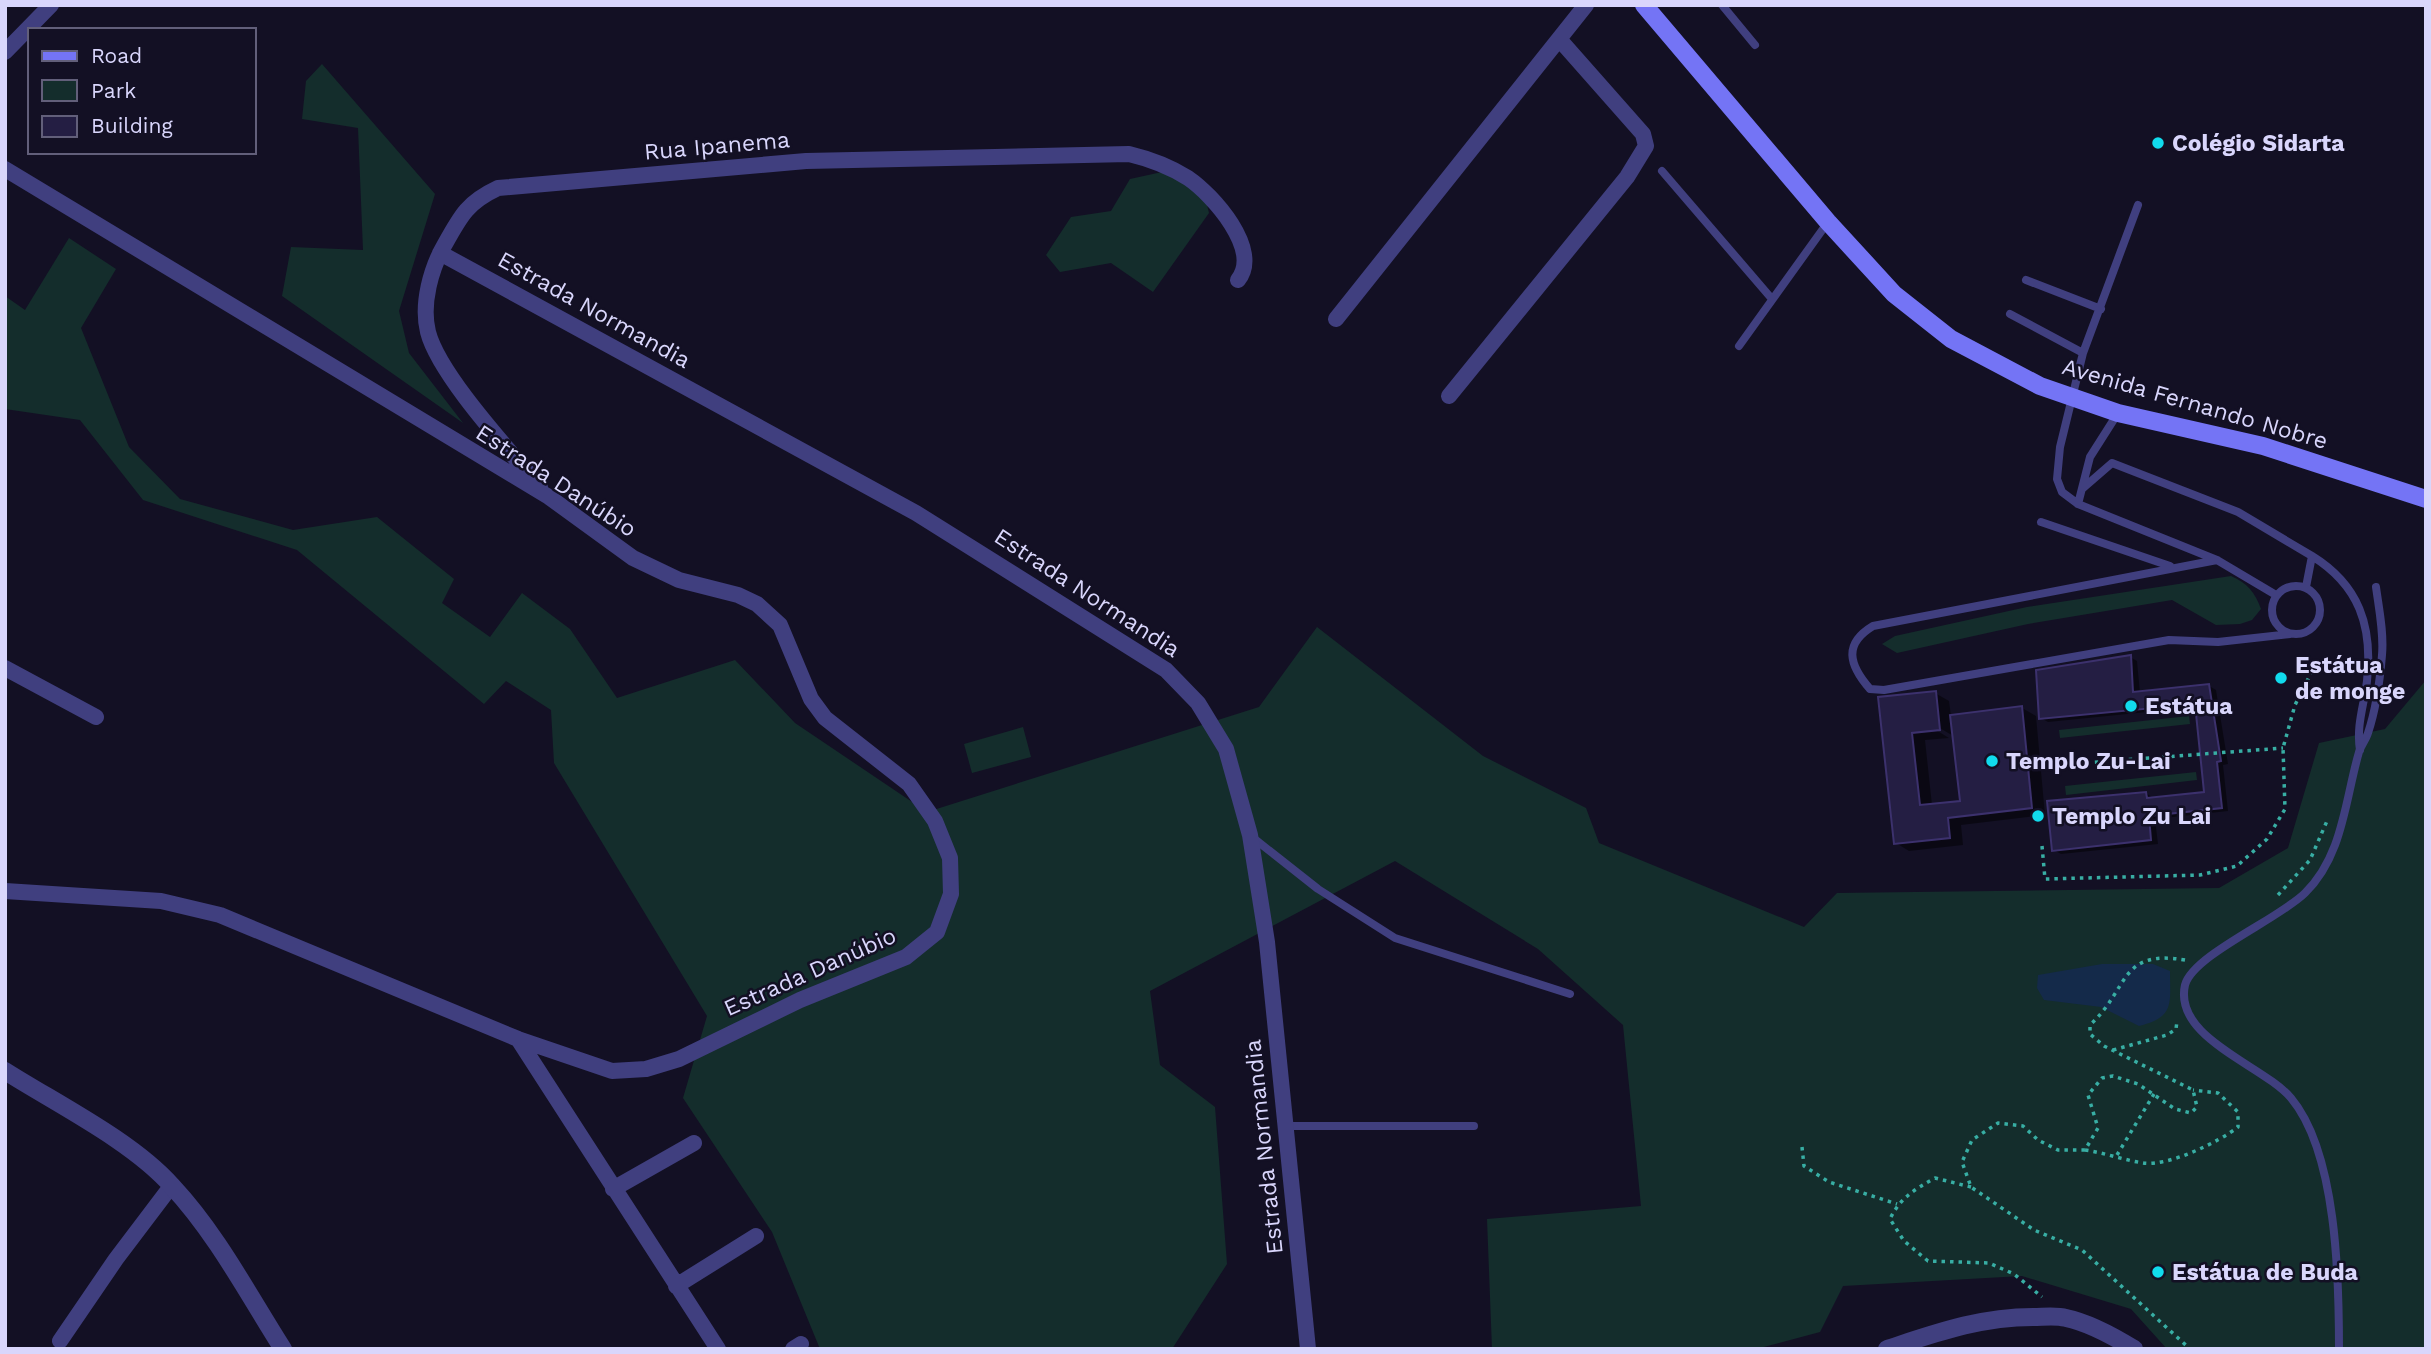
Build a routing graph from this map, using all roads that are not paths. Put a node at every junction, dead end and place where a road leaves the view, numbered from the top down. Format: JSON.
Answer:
{"nodes":[{"id":1,"x":51,"y":5,"type":"edge"},
{"id":2,"x":1586,"y":5,"type":"edge"},
{"id":3,"x":1644,"y":5,"type":"edge"},
{"id":4,"x":1722,"y":5,"type":"edge"},
{"id":5,"x":1560,"y":40,"type":"junction"},
{"id":6,"x":8,"y":42,"type":"edge"},
{"id":7,"x":1755,"y":46,"type":"dead end"},
{"id":8,"x":5,"y":169,"type":"edge"},
{"id":9,"x":1662,"y":171,"type":"dead end"},
{"id":10,"x":2138,"y":205,"type":"dead end"},
{"id":11,"x":1828,"y":222,"type":"junction"},
{"id":12,"x":440,"y":253,"type":"junction"},
{"id":13,"x":1238,"y":280,"type":"dead end"},
{"id":14,"x":2026,"y":280,"type":"dead end"},
{"id":15,"x":1772,"y":299,"type":"junction"},
{"id":16,"x":2101,"y":309,"type":"junction"},
{"id":17,"x":2010,"y":314,"type":"dead end"},
{"id":18,"x":1336,"y":319,"type":"dead end"},
{"id":19,"x":1740,"y":346,"type":"dead end"},
{"id":20,"x":2083,"y":352,"type":"junction"},
{"id":21,"x":1449,"y":396,"type":"dead end"},
{"id":22,"x":2073,"y":398,"type":"junction"},
{"id":23,"x":2118,"y":413,"type":"junction"},
{"id":24,"x":2082,"y":489,"type":"junction"},
{"id":25,"x":549,"y":498,"type":"junction"},
{"id":26,"x":2426,"y":499,"type":"edge"},
{"id":27,"x":2078,"y":504,"type":"junction"},
{"id":28,"x":2041,"y":522,"type":"dead end"},
{"id":29,"x":2312,"y":556,"type":"junction"},
{"id":30,"x":2217,"y":560,"type":"junction"},
{"id":31,"x":2173,"y":567,"type":"junction"},
{"id":32,"x":2306,"y":587,"type":"junction"},
{"id":33,"x":2376,"y":587,"type":"dead end"},
{"id":34,"x":2276,"y":595,"type":"junction"},
{"id":35,"x":2290,"y":634,"type":"junction"},
{"id":36,"x":5,"y":668,"type":"edge"},
{"id":37,"x":96,"y":717,"type":"dead end"},
{"id":38,"x":2360,"y":750,"type":"junction"},
{"id":39,"x":1250,"y":835,"type":"junction"},
{"id":40,"x":5,"y":891,"type":"edge"},
{"id":41,"x":1570,"y":994,"type":"dead end"},
{"id":42,"x":518,"y":1039,"type":"junction"},
{"id":43,"x":5,"y":1071,"type":"edge"},
{"id":44,"x":1287,"y":1126,"type":"junction"},
{"id":45,"x":1474,"y":1126,"type":"dead end"},
{"id":46,"x":694,"y":1143,"type":"dead end"},
{"id":47,"x":172,"y":1185,"type":"junction"},
{"id":48,"x":613,"y":1189,"type":"junction"},
{"id":49,"x":756,"y":1236,"type":"dead end"},
{"id":50,"x":676,"y":1286,"type":"junction"},
{"id":51,"x":60,"y":1341,"type":"dead end"},
{"id":52,"x":283,"y":1349,"type":"edge"},
{"id":53,"x":718,"y":1349,"type":"edge"},
{"id":54,"x":1308,"y":1349,"type":"edge"},
{"id":55,"x":1887,"y":1349,"type":"edge"},
{"id":56,"x":2134,"y":1349,"type":"edge"},
{"id":57,"x":2339,"y":1349,"type":"edge"}],
"edges":[{"from":1,"to":6,"type":"street"},
{"from":2,"to":5,"type":"street"},
{"from":3,"to":11,"type":"main road","name":"Avenida Fernando Nobre"},
{"from":4,"to":7,"type":"lane"},
{"from":5,"to":18,"type":"street"},
{"from":5,"to":21,"type":"street"},
{"from":8,"to":25,"type":"street","name":"Estrada Danúbio"},
{"from":9,"to":15,"type":"lane"},
{"from":10,"to":16,"type":"lane"},
{"from":11,"to":15,"type":"lane"},
{"from":11,"to":22,"type":"main road","name":"Avenida Fernando Nobre"},
{"from":12,"to":13,"type":"street","name":"Rua Ipanema"},
{"from":12,"to":25,"type":"street","name":"Rua Ipanema"},
{"from":12,"to":39,"type":"street","name":"Estrada Normandia"},
{"from":14,"to":16,"type":"lane"},
{"from":15,"to":19,"type":"lane"},
{"from":16,"to":20,"type":"lane"},
{"from":17,"to":20,"type":"lane"},
{"from":20,"to":22,"type":"lane"},
{"from":22,"to":23,"type":"main road","name":"Avenida Fernando Nobre"},
{"from":22,"to":27,"type":"lane"},
{"from":23,"to":24,"type":"lane"},
{"from":23,"to":26,"type":"main road","name":"Avenida Fernando Nobre"},
{"from":24,"to":27,"type":"lane"},
{"from":24,"to":29,"type":"lane"},
{"from":25,"to":42,"type":"street","name":"Estrada Danúbio"},
{"from":27,"to":30,"type":"lane"},
{"from":28,"to":31,"type":"lane"},
{"from":29,"to":32,"type":"lane"},
{"from":29,"to":38,"type":"lane"},
{"from":30,"to":31,"type":"lane"},
{"from":30,"to":34,"type":"lane"},
{"from":31,"to":35,"type":"lane"},
{"from":32,"to":34,"type":"lane"},
{"from":32,"to":35,"type":"lane"},
{"from":33,"to":38,"type":"lane"},
{"from":34,"to":35,"type":"lane"},
{"from":36,"to":37,"type":"street"},
{"from":38,"to":57,"type":"lane"},
{"from":39,"to":41,"type":"lane"},
{"from":39,"to":44,"type":"street","name":"Estrada Normandia"},
{"from":40,"to":42,"type":"street","name":"Estrada Danúbio"},
{"from":42,"to":48,"type":"street"},
{"from":43,"to":47,"type":"street"},
{"from":44,"to":45,"type":"lane"},
{"from":44,"to":54,"type":"street","name":"Estrada Normandia"},
{"from":46,"to":48,"type":"street"},
{"from":47,"to":51,"type":"street"},
{"from":47,"to":52,"type":"street"},
{"from":48,"to":50,"type":"street"},
{"from":49,"to":50,"type":"street"},
{"from":50,"to":53,"type":"street"},
{"from":55,"to":56,"type":"street"}]}
